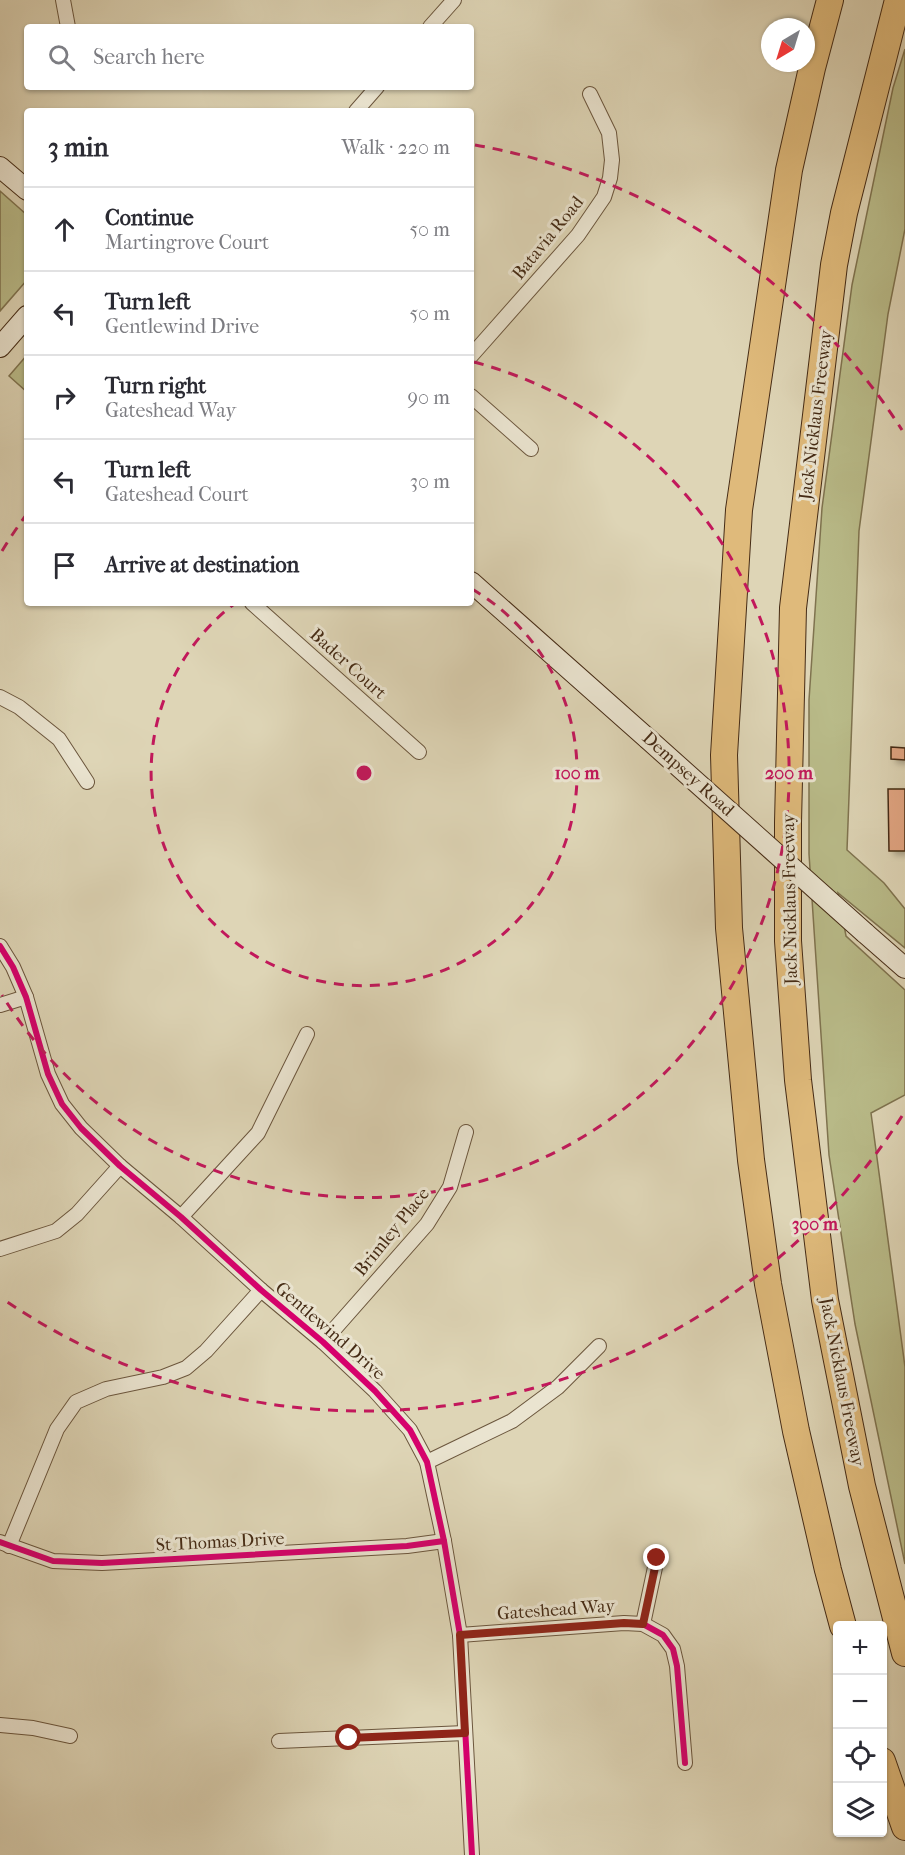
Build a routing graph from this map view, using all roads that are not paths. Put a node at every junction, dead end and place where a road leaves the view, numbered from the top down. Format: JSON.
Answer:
{"nodes":[{"id":1,"x":63,"y":0,"type":"edge"},
{"id":2,"x":454,"y":0,"type":"edge"},
{"id":3,"x":830,"y":0,"type":"edge"},
{"id":4,"x":898,"y":0,"type":"edge"},
{"id":5,"x":67,"y":24,"type":"edge"},
{"id":6,"x":433,"y":24,"type":"edge"},
{"id":7,"x":374,"y":90,"type":"edge"},
{"id":8,"x":590,"y":94,"type":"dead end"},
{"id":9,"x":359,"y":108,"type":"edge"},
{"id":10,"x":0,"y":167,"type":"edge"},
{"id":11,"x":24,"y":187,"type":"edge"},
{"id":12,"x":24,"y":319,"type":"edge"},
{"id":13,"x":0,"y":347,"type":"edge"},
{"id":14,"x":474,"y":353,"type":"edge"},
{"id":15,"x":474,"y":399,"type":"edge"},
{"id":16,"x":531,"y":449,"type":"dead end"},
{"id":17,"x":474,"y":585,"type":"edge"},
{"id":18,"x":255,"y":606,"type":"edge"},
{"id":19,"x":0,"y":697,"type":"edge"},
{"id":20,"x":419,"y":752,"type":"dead end"},
{"id":21,"x":87,"y":782,"type":"dead end"},
{"id":22,"x":0,"y":946,"type":"edge"},
{"id":23,"x":905,"y":968,"type":"edge"},
{"id":24,"x":26,"y":997,"type":"junction"},
{"id":25,"x":0,"y":1005,"type":"edge"},
{"id":26,"x":307,"y":1034,"type":"dead end"},
{"id":27,"x":466,"y":1132,"type":"dead end"},
{"id":28,"x":120,"y":1166,"type":"junction"},
{"id":29,"x":181,"y":1217,"type":"junction"},
{"id":30,"x":0,"y":1249,"type":"edge"},
{"id":31,"x":261,"y":1290,"type":"junction"},
{"id":32,"x":323,"y":1342,"type":"junction"},
{"id":33,"x":599,"y":1346,"type":"dead end"},
{"id":34,"x":427,"y":1462,"type":"junction"},
{"id":35,"x":444,"y":1541,"type":"junction"},
{"id":36,"x":4,"y":1544,"type":"edge"},
{"id":37,"x":657,"y":1558,"type":"dead end"},
{"id":38,"x":842,"y":1621,"type":"edge"},
{"id":39,"x":643,"y":1624,"type":"junction"},
{"id":40,"x":460,"y":1635,"type":"junction"},
{"id":41,"x":905,"y":1653,"type":"edge"},
{"id":42,"x":0,"y":1725,"type":"edge"},
{"id":43,"x":465,"y":1733,"type":"junction"},
{"id":44,"x":70,"y":1736,"type":"dead end"},
{"id":45,"x":279,"y":1741,"type":"dead end"},
{"id":46,"x":685,"y":1763,"type":"dead end"},
{"id":47,"x":887,"y":1775,"type":"edge"},
{"id":48,"x":905,"y":1827,"type":"edge"},
{"id":49,"x":472,"y":1855,"type":"edge"}],
"edges":[{"from":1,"to":5,"type":"street"},
{"from":2,"to":6,"type":"street"},
{"from":3,"to":38,"type":"highway"},
{"from":4,"to":41,"type":"highway","name":"Jack Nicklaus Freeway"},
{"from":7,"to":9,"type":"street"},
{"from":8,"to":14,"type":"street","name":"Batavia Road"},
{"from":10,"to":11,"type":"main road"},
{"from":12,"to":13,"type":"main road"},
{"from":15,"to":16,"type":"street"},
{"from":17,"to":23,"type":"main road","name":"Dempsey Road","bridge":true},
{"from":18,"to":20,"type":"street","name":"Bader Court"},
{"from":19,"to":21,"type":"street"},
{"from":22,"to":24,"type":"street","name":"Gentlewind Drive"},
{"from":24,"to":25,"type":"street"},
{"from":24,"to":28,"type":"street","name":"Gentlewind Drive"},
{"from":26,"to":29,"type":"street"},
{"from":27,"to":32,"type":"street","name":"Brimley Place"},
{"from":28,"to":29,"type":"street","name":"Gentlewind Drive"},
{"from":28,"to":30,"type":"street"},
{"from":29,"to":31,"type":"street","name":"Gentlewind Drive"},
{"from":31,"to":32,"type":"street","name":"Gentlewind Drive"},
{"from":31,"to":36,"type":"street"},
{"from":32,"to":34,"type":"street","name":"Gentlewind Drive"},
{"from":33,"to":34,"type":"street"},
{"from":34,"to":35,"type":"street","name":"Gentlewind Drive"},
{"from":35,"to":36,"type":"street","name":"St Thomas Drive"},
{"from":35,"to":40,"type":"street","name":"Gentlewind Drive"},
{"from":37,"to":39,"type":"street"},
{"from":39,"to":40,"type":"street","name":"Gateshead Way"},
{"from":39,"to":46,"type":"street"},
{"from":40,"to":43,"type":"street","name":"Gentlewind Drive"},
{"from":42,"to":44,"type":"street"},
{"from":43,"to":45,"type":"street"},
{"from":43,"to":49,"type":"street","name":"Gentlewind Drive"},
{"from":47,"to":48,"type":"highway"}]}
